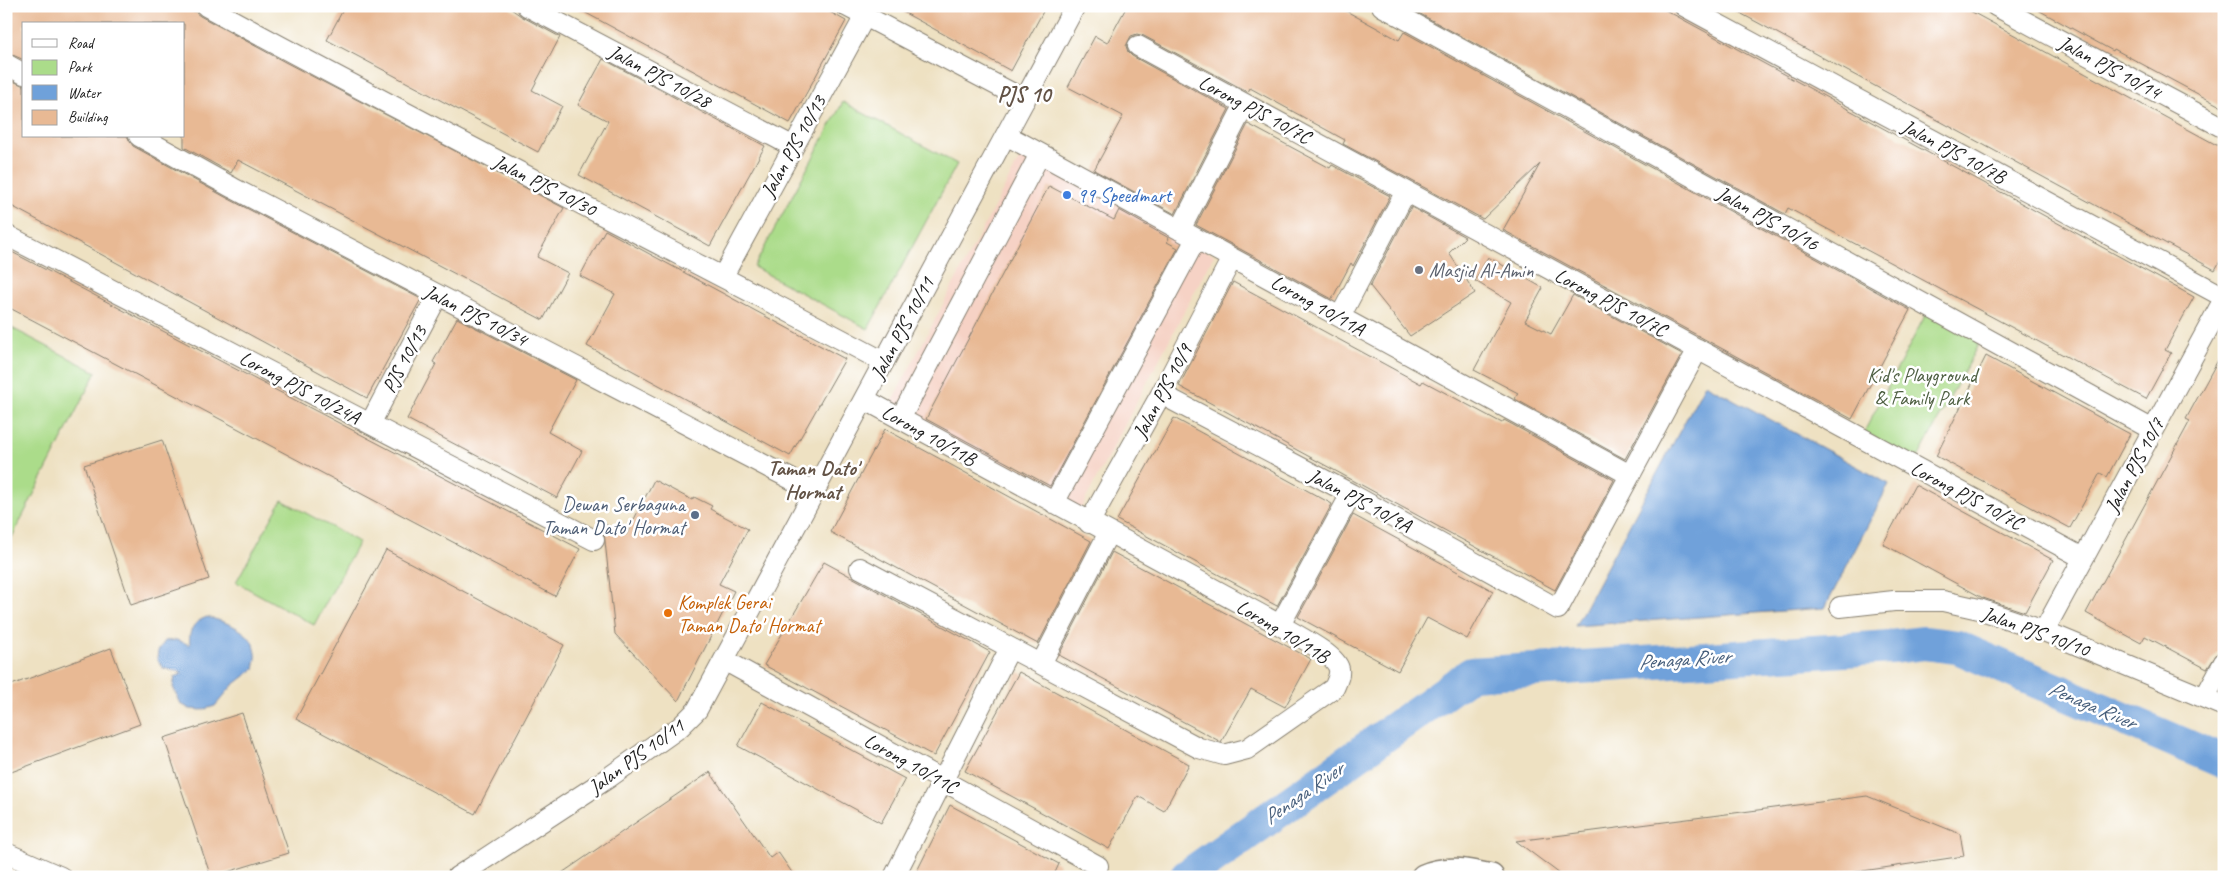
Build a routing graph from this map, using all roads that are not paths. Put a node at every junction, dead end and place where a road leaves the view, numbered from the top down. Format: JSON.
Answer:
{"nodes":[{"id":1,"x":206,"y":6,"type":"edge"},
{"id":2,"x":527,"y":6,"type":"edge"},
{"id":3,"x":846,"y":6,"type":"edge"},
{"id":4,"x":1075,"y":6,"type":"edge"},
{"id":5,"x":1684,"y":6,"type":"edge"},
{"id":6,"x":1996,"y":6,"type":"edge"},
{"id":7,"x":1389,"y":8,"type":"edge"},
{"id":8,"x":865,"y":16,"type":"junction"},
{"id":9,"x":1138,"y":46,"type":"dead end"},
{"id":10,"x":6,"y":64,"type":"edge"},
{"id":11,"x":22,"y":73,"type":"edge"},
{"id":12,"x":1025,"y":100,"type":"junction"},
{"id":13,"x":1245,"y":104,"type":"junction"},
{"id":14,"x":2224,"y":128,"type":"edge"},
{"id":15,"x":1006,"y":135,"type":"junction"},
{"id":16,"x":142,"y":138,"type":"edge"},
{"id":17,"x":792,"y":146,"type":"junction"},
{"id":18,"x":1040,"y":154,"type":"junction"},
{"id":19,"x":1406,"y":191,"type":"junction"},
{"id":20,"x":1188,"y":234,"type":"junction"},
{"id":21,"x":6,"y":235,"type":"edge"},
{"id":22,"x":1232,"y":258,"type":"junction"},
{"id":23,"x":723,"y":276,"type":"junction"},
{"id":24,"x":438,"y":295,"type":"junction"},
{"id":25,"x":2224,"y":298,"type":"edge"},
{"id":26,"x":1340,"y":317,"type":"junction"},
{"id":27,"x":1698,"y":349,"type":"junction"},
{"id":28,"x":884,"y":362,"type":"junction"},
{"id":29,"x":1161,"y":394,"type":"junction"},
{"id":30,"x":864,"y":399,"type":"junction"},
{"id":31,"x":900,"y":419,"type":"junction"},
{"id":32,"x":370,"y":424,"type":"junction"},
{"id":33,"x":2153,"y":430,"type":"junction"},
{"id":34,"x":1630,"y":475,"type":"junction"},
{"id":35,"x":814,"y":491,"type":"junction"},
{"id":36,"x":1351,"y":494,"type":"junction"},
{"id":37,"x":1054,"y":503,"type":"junction"},
{"id":38,"x":1089,"y":523,"type":"junction"},
{"id":39,"x":1108,"y":534,"type":"junction"},
{"id":40,"x":594,"y":540,"type":"dead end"},
{"id":41,"x":2084,"y":558,"type":"junction"},
{"id":42,"x":860,"y":568,"type":"dead end"},
{"id":43,"x":1840,"y":607,"type":"dead end"},
{"id":44,"x":1280,"y":625,"type":"junction"},
{"id":45,"x":2044,"y":631,"type":"junction"},
{"id":46,"x":1010,"y":648,"type":"junction"},
{"id":47,"x":724,"y":660,"type":"junction"},
{"id":48,"x":2224,"y":662,"type":"edge"},
{"id":49,"x":1041,"y":664,"type":"junction"},
{"id":50,"x":2205,"y":697,"type":"junction"},
{"id":51,"x":2224,"y":706,"type":"edge"},
{"id":52,"x":943,"y":780,"type":"junction"},
{"id":53,"x":6,"y":853,"type":"edge"},
{"id":54,"x":1098,"y":866,"type":"dead end"},
{"id":55,"x":61,"y":877,"type":"edge"},
{"id":56,"x":457,"y":877,"type":"edge"},
{"id":57,"x":894,"y":877,"type":"edge"},
{"id":58,"x":1424,"y":877,"type":"edge"},
{"id":59,"x":1491,"y":877,"type":"edge"}],
"edges":[{"from":1,"to":23,"type":"street","name":"Jalan PJS 10/30"},
{"from":2,"to":17,"type":"street","name":"Jalan PJS 10/28"},
{"from":3,"to":8,"type":"street"},
{"from":4,"to":12,"type":"street","name":"Jalan PJS 10/11"},
{"from":5,"to":25,"type":"street","name":"Jalan PJS 10/7B"},
{"from":6,"to":14,"type":"street","name":"Jalan PJS 10/14"},
{"from":7,"to":33,"type":"street","name":"Jalan PJS 10/16"},
{"from":8,"to":12,"type":"street"},
{"from":8,"to":17,"type":"street","name":"Jalan PJS 10/13"},
{"from":9,"to":13,"type":"street","name":"Lorong PJS 10/7C"},
{"from":10,"to":11,"type":"street"},
{"from":12,"to":15,"type":"street","name":"Jalan PJS 10/11"},
{"from":13,"to":19,"type":"street","name":"Lorong PJS 10/7C"},
{"from":13,"to":20,"type":"street"},
{"from":15,"to":18,"type":"street","name":"Lorong 10/11A"},
{"from":15,"to":28,"type":"street","name":"Jalan PJS 10/11"},
{"from":16,"to":24,"type":"street","name":"Jalan PJS 10/34"},
{"from":17,"to":23,"type":"street","name":"Jalan PJS 10/13"},
{"from":18,"to":20,"type":"street","name":"Lorong 10/11A"},
{"from":18,"to":31,"type":"street"},
{"from":19,"to":26,"type":"street"},
{"from":19,"to":27,"type":"street","name":"Lorong PJS 10/7C"},
{"from":20,"to":22,"type":"street","name":"Lorong 10/11A"},
{"from":20,"to":37,"type":"street"},
{"from":21,"to":32,"type":"street","name":"Lorong PJS 10/24A"},
{"from":22,"to":26,"type":"street","name":"Lorong 10/11A"},
{"from":22,"to":29,"type":"street","name":"Jalan PJS 10/9"},
{"from":23,"to":28,"type":"street","name":"Jalan PJS 10/30"},
{"from":24,"to":32,"type":"street","name":"PJS 10/13"},
{"from":24,"to":35,"type":"street","name":"Jalan PJS 10/34"},
{"from":25,"to":33,"type":"street","name":"Jalan PJS 10/7"},
{"from":26,"to":34,"type":"street","name":"Lorong 10/11A"},
{"from":27,"to":34,"type":"street"},
{"from":27,"to":41,"type":"street","name":"Lorong PJS 10/7C"},
{"from":28,"to":30,"type":"street","name":"Jalan PJS 10/11"},
{"from":29,"to":36,"type":"street","name":"Jalan PJS 10/9A"},
{"from":29,"to":38,"type":"street","name":"Jalan PJS 10/9"},
{"from":30,"to":31,"type":"street","name":"Lorong 10/11B"},
{"from":30,"to":35,"type":"street","name":"Jalan PJS 10/11"},
{"from":31,"to":37,"type":"street","name":"Lorong 10/11B"},
{"from":32,"to":40,"type":"street","name":"Lorong PJS 10/24A"},
{"from":33,"to":41,"type":"street","name":"Jalan PJS 10/7"},
{"from":34,"to":36,"type":"street","name":"Jalan PJS 10/9A"},
{"from":35,"to":47,"type":"street","name":"Jalan PJS 10/11"},
{"from":36,"to":44,"type":"street"},
{"from":37,"to":38,"type":"street","name":"Lorong 10/11B"},
{"from":38,"to":39,"type":"street","name":"Lorong 10/11B"},
{"from":39,"to":44,"type":"street","name":"Lorong 10/11B"},
{"from":39,"to":49,"type":"street"},
{"from":41,"to":45,"type":"street","name":"Jalan PJS 10/7"},
{"from":42,"to":46,"type":"street","name":"Lorong 10/11B"},
{"from":43,"to":45,"type":"street","name":"Jalan PJS 10/10"},
{"from":44,"to":49,"type":"street","name":"Lorong 10/11B"},
{"from":45,"to":50,"type":"street","name":"Jalan PJS 10/10"},
{"from":46,"to":49,"type":"street","name":"Lorong 10/11B"},
{"from":46,"to":52,"type":"street"},
{"from":47,"to":52,"type":"street","name":"Lorong 10/11C"},
{"from":47,"to":56,"type":"street","name":"Jalan PJS 10/11"},
{"from":48,"to":50,"type":"street"},
{"from":50,"to":51,"type":"street","name":"Jalan PJS 10/10"},
{"from":52,"to":54,"type":"street","name":"Lorong 10/11C"},
{"from":52,"to":57,"type":"street"},
{"from":53,"to":55,"type":"street"},
{"from":58,"to":59,"type":"street"}]}
